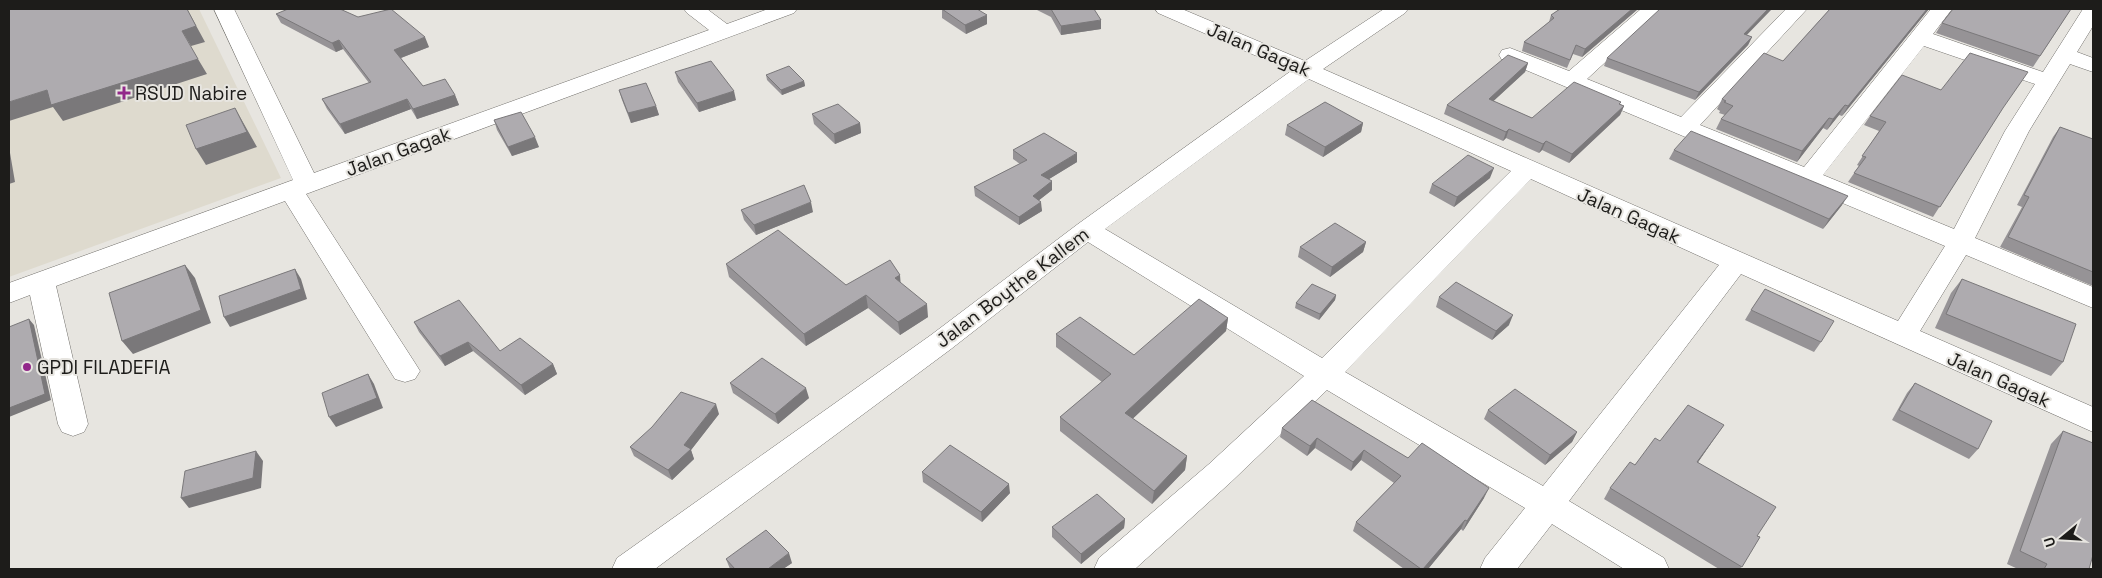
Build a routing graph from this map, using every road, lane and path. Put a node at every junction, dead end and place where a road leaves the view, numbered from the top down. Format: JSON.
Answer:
{"nodes":[{"id":1,"x":224,"y":9,"type":"edge"},
{"id":2,"x":694,"y":9,"type":"edge"},
{"id":3,"x":787,"y":9,"type":"edge"},
{"id":4,"x":1165,"y":9,"type":"edge"},
{"id":5,"x":1398,"y":9,"type":"edge"},
{"id":6,"x":1653,"y":9,"type":"edge"},
{"id":7,"x":1797,"y":9,"type":"edge"},
{"id":8,"x":2093,"y":9,"type":"edge"},
{"id":9,"x":1932,"y":11,"type":"edge"},
{"id":10,"x":724,"y":31,"type":"junction"},
{"id":11,"x":1920,"y":37,"type":"junction"},
{"id":12,"x":1510,"y":55,"type":"edge"},
{"id":13,"x":2064,"y":55,"type":"junction"},
{"id":14,"x":2093,"y":65,"type":"edge"},
{"id":15,"x":1307,"y":70,"type":"junction"},
{"id":16,"x":1572,"y":80,"type":"junction"},
{"id":17,"x":2048,"y":81,"type":"junction"},
{"id":18,"x":1685,"y":127,"type":"junction"},
{"id":19,"x":1527,"y":169,"type":"junction"},
{"id":20,"x":1808,"y":178,"type":"junction"},
{"id":21,"x":299,"y":187,"type":"junction"},
{"id":22,"x":1087,"y":230,"type":"junction"},
{"id":23,"x":1960,"y":242,"type":"junction"},
{"id":24,"x":1736,"y":262,"type":"junction"},
{"id":25,"x":41,"y":281,"type":"junction"},
{"id":26,"x":9,"y":293,"type":"edge"},
{"id":27,"x":2093,"y":298,"type":"edge"},
{"id":28,"x":1903,"y":336,"type":"junction"},
{"id":29,"x":405,"y":371,"type":"dead end"},
{"id":30,"x":1325,"y":374,"type":"junction"},
{"id":31,"x":2093,"y":420,"type":"edge"},
{"id":32,"x":73,"y":424,"type":"dead end"},
{"id":33,"x":1547,"y":504,"type":"junction"},
{"id":34,"x":629,"y":569,"type":"edge"},
{"id":35,"x":1112,"y":569,"type":"edge"},
{"id":36,"x":1497,"y":569,"type":"edge"},
{"id":37,"x":1652,"y":569,"type":"edge"}],
"edges":[{"from":1,"to":21,"type":"street"},
{"from":2,"to":10,"type":"street"},
{"from":3,"to":10,"type":"street","name":"Jalan Gagak"},
{"from":4,"to":15,"type":"street","name":"Jalan Gagak"},
{"from":5,"to":15,"type":"street","name":"Jalan Boythe Kallem"},
{"from":6,"to":16,"type":"street"},
{"from":7,"to":18,"type":"street"},
{"from":8,"to":13,"type":"street"},
{"from":9,"to":11,"type":"street"},
{"from":10,"to":21,"type":"street","name":"Jalan Gagak"},
{"from":11,"to":17,"type":"street"},
{"from":11,"to":20,"type":"street"},
{"from":12,"to":16,"type":"street"},
{"from":13,"to":14,"type":"street"},
{"from":13,"to":17,"type":"street"},
{"from":15,"to":19,"type":"street","name":"Jalan Gagak"},
{"from":15,"to":22,"type":"street","name":"Jalan Boythe Kallem"},
{"from":16,"to":18,"type":"street"},
{"from":17,"to":23,"type":"street"},
{"from":18,"to":20,"type":"street"},
{"from":19,"to":24,"type":"street","name":"Jalan Gagak"},
{"from":19,"to":30,"type":"street"},
{"from":20,"to":23,"type":"street"},
{"from":21,"to":25,"type":"street","name":"Jalan Gagak"},
{"from":21,"to":29,"type":"street"},
{"from":22,"to":30,"type":"street"},
{"from":22,"to":34,"type":"street","name":"Jalan Boythe Kallem"},
{"from":23,"to":27,"type":"street"},
{"from":23,"to":28,"type":"street"},
{"from":24,"to":28,"type":"street","name":"Jalan Gagak"},
{"from":24,"to":33,"type":"street"},
{"from":25,"to":26,"type":"street","name":"Jalan Gagak"},
{"from":25,"to":32,"type":"street"},
{"from":28,"to":31,"type":"street","name":"Jalan Gagak"},
{"from":30,"to":33,"type":"street"},
{"from":30,"to":35,"type":"street"},
{"from":33,"to":36,"type":"street"},
{"from":33,"to":37,"type":"street"}]}
